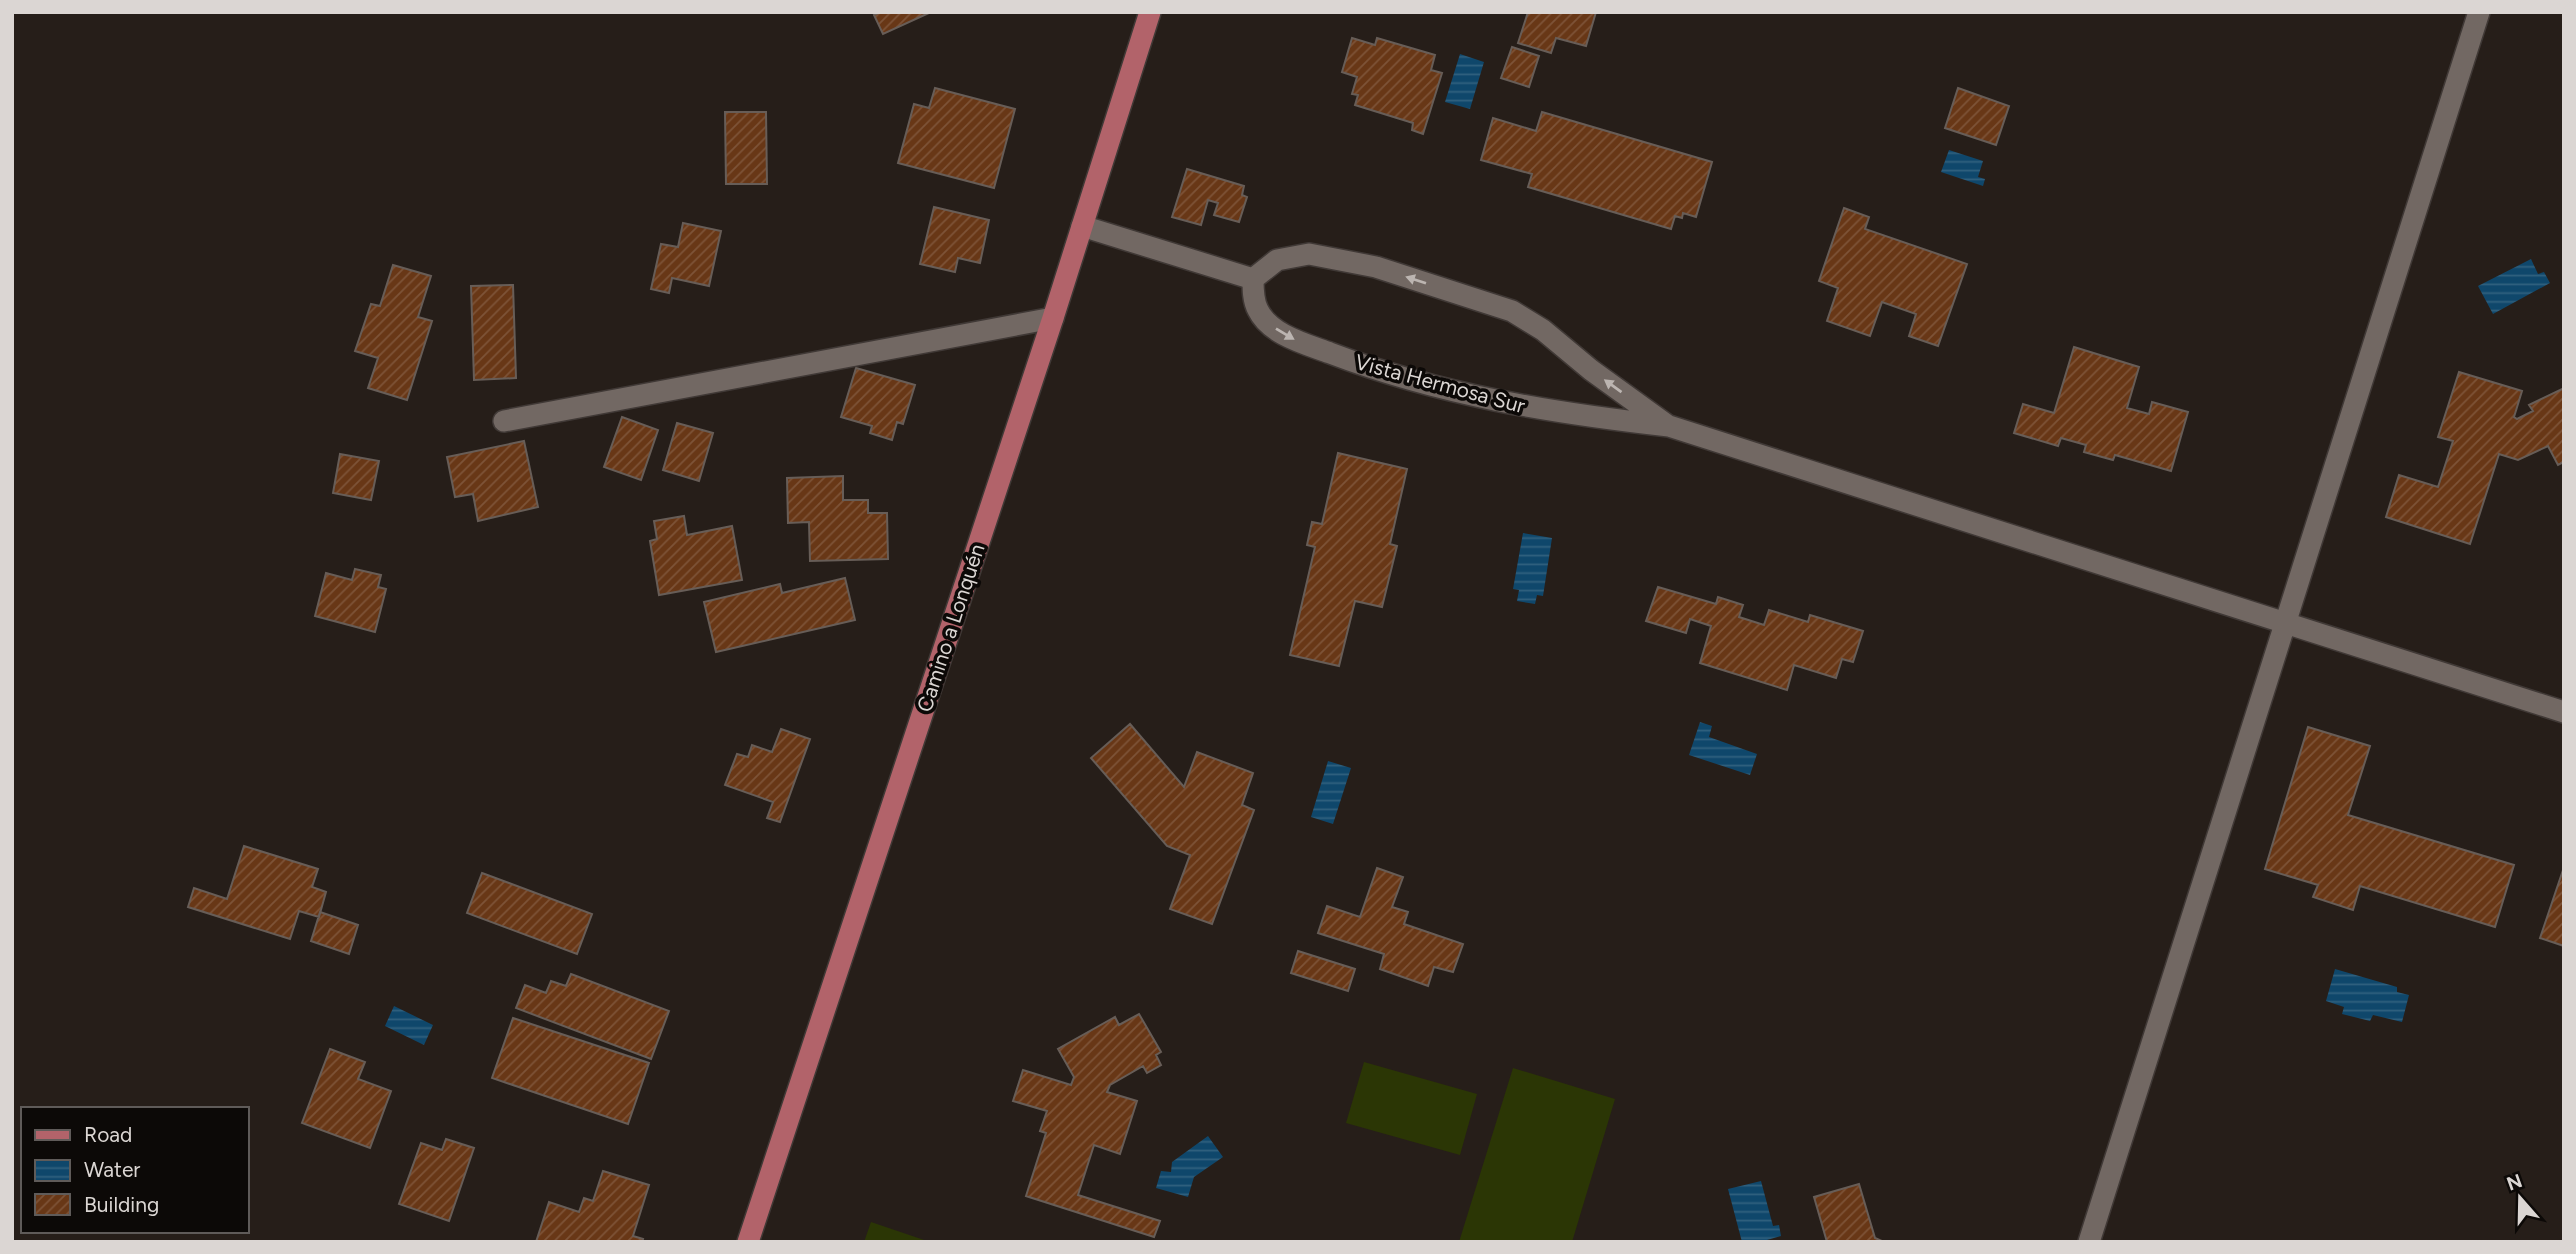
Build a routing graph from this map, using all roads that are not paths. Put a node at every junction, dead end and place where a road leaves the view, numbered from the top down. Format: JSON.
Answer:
{"nodes":[{"id":1,"x":1150,"y":12,"type":"edge"},
{"id":2,"x":2479,"y":12,"type":"edge"},
{"id":3,"x":1082,"y":226,"type":"junction"},
{"id":4,"x":1253,"y":279,"type":"junction"},
{"id":5,"x":1053,"y":318,"type":"junction"},
{"id":6,"x":504,"y":421,"type":"dead end"},
{"id":7,"x":1669,"y":426,"type":"junction"},
{"id":8,"x":2286,"y":624,"type":"junction"},
{"id":9,"x":2564,"y":712,"type":"edge"},
{"id":10,"x":748,"y":1242,"type":"edge"},
{"id":11,"x":2089,"y":1242,"type":"edge"}],
"edges":[{"from":1,"to":3,"type":"main road","name":"Camino a Lonquén"},
{"from":2,"to":8,"type":"street"},
{"from":3,"to":4,"type":"street"},
{"from":3,"to":5,"type":"main road","name":"Camino a Lonquén"},
{"from":4,"to":7,"type":"street","name":"Vista Hermosa Sur","one_way":true},
{"from":7,"to":4,"type":"street","one_way":true},
{"from":5,"to":6,"type":"street"},
{"from":5,"to":10,"type":"main road","name":"Camino a Lonquén"},
{"from":7,"to":8,"type":"street"},
{"from":8,"to":9,"type":"street"},
{"from":8,"to":11,"type":"street"}]}
